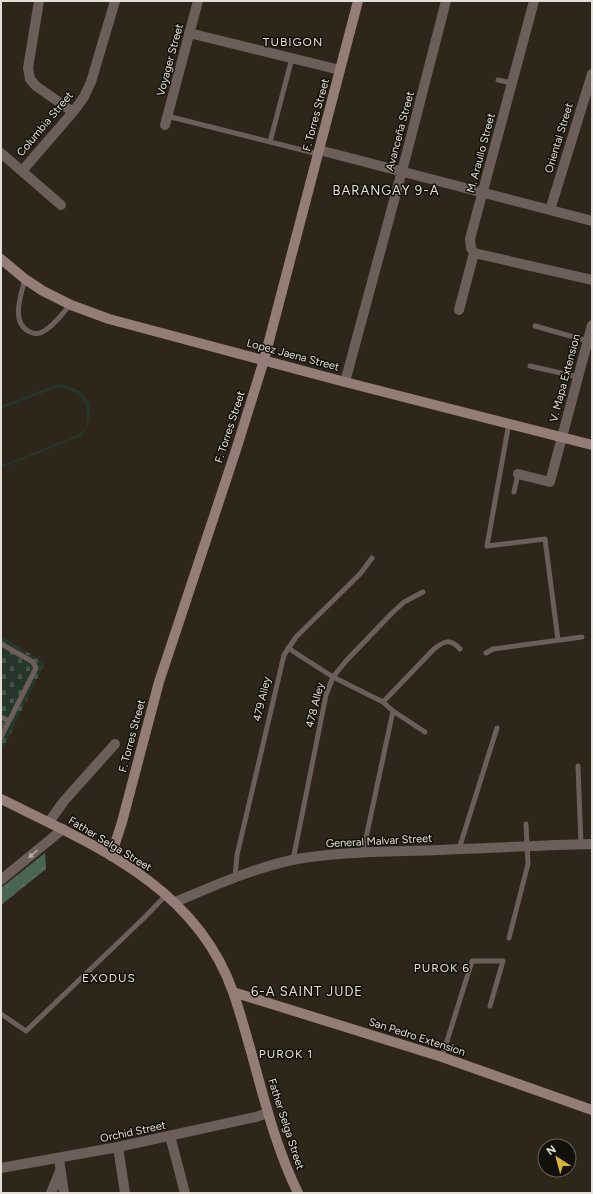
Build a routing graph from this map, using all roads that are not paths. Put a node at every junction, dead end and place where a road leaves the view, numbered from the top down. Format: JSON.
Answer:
{"nodes":[{"id":1,"x":39,"y":1,"type":"edge"},
{"id":2,"x":115,"y":1,"type":"edge"},
{"id":3,"x":198,"y":1,"type":"edge"},
{"id":4,"x":358,"y":1,"type":"edge"},
{"id":5,"x":446,"y":1,"type":"edge"},
{"id":6,"x":534,"y":1,"type":"edge"},
{"id":7,"x":190,"y":32,"type":"junction"},
{"id":8,"x":292,"y":58,"type":"junction"},
{"id":9,"x":340,"y":70,"type":"junction"},
{"id":10,"x":592,"y":74,"type":"edge"},
{"id":11,"x":498,"y":80,"type":"dead end"},
{"id":12,"x":512,"y":83,"type":"junction"},
{"id":13,"x":73,"y":112,"type":"junction"},
{"id":14,"x":166,"y":120,"type":"joint"},
{"id":15,"x":270,"y":142,"type":"junction"},
{"id":16,"x":318,"y":152,"type":"junction"},
{"id":17,"x":1,"y":153,"type":"edge"},
{"id":18,"x":22,"y":171,"type":"junction"},
{"id":19,"x":402,"y":172,"type":"junction"},
{"id":20,"x":483,"y":193,"type":"junction"},
{"id":21,"x":61,"y":205,"type":"dead end"},
{"id":22,"x":550,"y":210,"type":"junction"},
{"id":23,"x":592,"y":221,"type":"edge"},
{"id":24,"x":474,"y":253,"type":"junction"},
{"id":25,"x":1,"y":259,"type":"edge"},
{"id":26,"x":25,"y":279,"type":"junction"},
{"id":27,"x":592,"y":280,"type":"edge"},
{"id":28,"x":71,"y":305,"type":"junction"},
{"id":29,"x":459,"y":310,"type":"dead end"},
{"id":30,"x":592,"y":325,"type":"edge"},
{"id":31,"x":535,"y":326,"type":"dead end"},
{"id":32,"x":588,"y":341,"type":"junction"},
{"id":33,"x":264,"y":360,"type":"junction"},
{"id":34,"x":530,"y":366,"type":"dead end"},
{"id":35,"x":578,"y":377,"type":"junction"},
{"id":36,"x":345,"y":382,"type":"junction"},
{"id":37,"x":509,"y":423,"type":"junction"},
{"id":38,"x":562,"y":437,"type":"junction"},
{"id":39,"x":592,"y":445,"type":"edge"},
{"id":40,"x":518,"y":474,"type":"joint"},
{"id":41,"x":514,"y":492,"type":"dead end"},
{"id":42,"x":372,"y":558,"type":"dead end"},
{"id":43,"x":423,"y":592,"type":"dead end"},
{"id":44,"x":582,"y":637,"type":"dead end"},
{"id":45,"x":558,"y":640,"type":"junction"},
{"id":46,"x":1,"y":644,"type":"edge"},
{"id":47,"x":288,"y":648,"type":"junction"},
{"id":48,"x":460,"y":649,"type":"dead end"},
{"id":49,"x":486,"y":653,"type":"dead end"},
{"id":50,"x":333,"y":677,"type":"junction"},
{"id":51,"x":382,"y":702,"type":"junction"},
{"id":52,"x":393,"y":711,"type":"junction"},
{"id":53,"x":1,"y":717,"type":"edge"},
{"id":54,"x":8,"y":721,"type":"junction"},
{"id":55,"x":496,"y":728,"type":"dead end"},
{"id":56,"x":425,"y":732,"type":"dead end"},
{"id":57,"x":1,"y":737,"type":"edge"},
{"id":58,"x":115,"y":744,"type":"dead end"},
{"id":59,"x":578,"y":766,"type":"dead end"},
{"id":60,"x":1,"y":799,"type":"edge"},
{"id":61,"x":49,"y":822,"type":"junction"},
{"id":62,"x":526,"y":824,"type":"dead end"},
{"id":63,"x":63,"y":829,"type":"junction"},
{"id":64,"x":582,"y":844,"type":"junction"},
{"id":65,"x":592,"y":844,"type":"edge"},
{"id":66,"x":528,"y":846,"type":"junction"},
{"id":67,"x":459,"y":849,"type":"junction"},
{"id":68,"x":363,"y":852,"type":"junction"},
{"id":69,"x":111,"y":856,"type":"junction"},
{"id":70,"x":293,"y":860,"type":"junction"},
{"id":71,"x":235,"y":877,"type":"junction"},
{"id":72,"x":1,"y":880,"type":"edge"},
{"id":73,"x":167,"y":894,"type":"junction"},
{"id":74,"x":175,"y":902,"type":"junction"},
{"id":75,"x":509,"y":938,"type":"dead end"},
{"id":76,"x":233,"y":992,"type":"junction"},
{"id":77,"x":490,"y":1006,"type":"dead end"},
{"id":78,"x":1,"y":1014,"type":"edge"},
{"id":79,"x":442,"y":1057,"type":"junction"},
{"id":80,"x":592,"y":1110,"type":"edge"},
{"id":81,"x":268,"y":1113,"type":"junction"},
{"id":82,"x":170,"y":1136,"type":"junction"},
{"id":83,"x":118,"y":1147,"type":"junction"},
{"id":84,"x":59,"y":1158,"type":"junction"},
{"id":85,"x":1,"y":1168,"type":"edge"},
{"id":86,"x":60,"y":1171,"type":"junction"},
{"id":87,"x":51,"y":1193,"type":"edge"},
{"id":88,"x":64,"y":1193,"type":"edge"},
{"id":89,"x":125,"y":1193,"type":"edge"},
{"id":90,"x":185,"y":1193,"type":"edge"},
{"id":91,"x":298,"y":1193,"type":"edge"}],
"edges":[{"from":1,"to":13,"type":"street"},
{"from":2,"to":13,"type":"street","name":"Columbia Street"},
{"from":3,"to":7,"type":"street","name":"Voyager Street"},
{"from":4,"to":9,"type":"main road","name":"F. Torres Street"},
{"from":5,"to":19,"type":"street","name":"Avanceña Street"},
{"from":6,"to":12,"type":"street","name":"M. Araullo Street"},
{"from":7,"to":8,"type":"street"},
{"from":7,"to":14,"type":"street","name":"Voyager Street"},
{"from":8,"to":9,"type":"street"},
{"from":8,"to":15,"type":"lane"},
{"from":9,"to":16,"type":"main road","name":"F. Torres Street"},
{"from":10,"to":22,"type":"street","name":"Oriental Street"},
{"from":11,"to":12,"type":"lane"},
{"from":12,"to":20,"type":"street","name":"M. Araullo Street"},
{"from":13,"to":18,"type":"street","name":"Columbia Street"},
{"from":14,"to":15,"type":"lane"},
{"from":15,"to":16,"type":"lane"},
{"from":16,"to":19,"type":"street"},
{"from":16,"to":33,"type":"main road","name":"F. Torres Street"},
{"from":17,"to":18,"type":"street"},
{"from":18,"to":21,"type":"street"},
{"from":19,"to":20,"type":"street"},
{"from":19,"to":36,"type":"street","name":"Avanceña Street"},
{"from":20,"to":22,"type":"street"},
{"from":20,"to":24,"type":"street","name":"M. Araullo Street"},
{"from":22,"to":23,"type":"street"},
{"from":24,"to":27,"type":"street"},
{"from":24,"to":29,"type":"street","name":"M. Araullo Street"},
{"from":25,"to":26,"type":"main road","name":"Lopez Jaena Street"},
{"from":26,"to":28,"type":"main road","name":"Lopez Jaena Street"},
{"from":26,"to":28,"type":"lane"},
{"from":28,"to":33,"type":"main road","name":"Lopez Jaena Street"},
{"from":30,"to":32,"type":"street","name":"V. Mapa Extension"},
{"from":31,"to":32,"type":"lane"},
{"from":32,"to":35,"type":"street","name":"V. Mapa Extension"},
{"from":33,"to":36,"type":"main road","name":"Lopez Jaena Street"},
{"from":33,"to":69,"type":"main road","name":"F. Torres Street"},
{"from":34,"to":35,"type":"lane"},
{"from":35,"to":38,"type":"street","name":"V. Mapa Extension"},
{"from":36,"to":37,"type":"main road","name":"Lopez Jaena Street"},
{"from":37,"to":38,"type":"main road","name":"Lopez Jaena Street"},
{"from":37,"to":45,"type":"lane"},
{"from":38,"to":39,"type":"main road","name":"Lopez Jaena Street"},
{"from":38,"to":40,"type":"street","name":"V. Mapa Extension"},
{"from":40,"to":41,"type":"lane"},
{"from":42,"to":47,"type":"lane","name":"479 Alley"},
{"from":43,"to":50,"type":"lane","name":"478 Alley"},
{"from":44,"to":45,"type":"lane"},
{"from":45,"to":49,"type":"lane"},
{"from":46,"to":54,"type":"lane"},
{"from":47,"to":50,"type":"lane"},
{"from":47,"to":71,"type":"lane","name":"479 Alley"},
{"from":48,"to":51,"type":"lane"},
{"from":50,"to":51,"type":"lane"},
{"from":50,"to":70,"type":"lane","name":"478 Alley"},
{"from":51,"to":52,"type":"lane"},
{"from":52,"to":56,"type":"lane"},
{"from":52,"to":68,"type":"lane"},
{"from":53,"to":54,"type":"lane"},
{"from":54,"to":57,"type":"lane"},
{"from":55,"to":67,"type":"lane"},
{"from":58,"to":61,"type":"street"},
{"from":59,"to":64,"type":"lane"},
{"from":60,"to":61,"type":"main road","name":"Father Selga Street"},
{"from":61,"to":63,"type":"main road","name":"Father Selga Street"},
{"from":62,"to":66,"type":"lane"},
{"from":63,"to":69,"type":"main road","name":"Father Selga Street"},
{"from":63,"to":72,"type":"street","one_way":true},
{"from":64,"to":65,"type":"street","name":"General Malvar Street"},
{"from":64,"to":66,"type":"street","name":"General Malvar Street"},
{"from":66,"to":67,"type":"street","name":"General Malvar Street"},
{"from":66,"to":75,"type":"lane"},
{"from":67,"to":68,"type":"street","name":"General Malvar Street"},
{"from":68,"to":70,"type":"street","name":"General Malvar Street"},
{"from":69,"to":73,"type":"main road","name":"Father Selga Street"},
{"from":70,"to":71,"type":"street","name":"General Malvar Street"},
{"from":71,"to":74,"type":"street","name":"General Malvar Street"},
{"from":73,"to":74,"type":"main road","name":"Father Selga Street"},
{"from":73,"to":78,"type":"lane"},
{"from":74,"to":76,"type":"main road","name":"Father Selga Street"},
{"from":76,"to":79,"type":"main road","name":"San Pedro Extension"},
{"from":76,"to":81,"type":"main road","name":"Father Selga Street"},
{"from":77,"to":79,"type":"lane"},
{"from":79,"to":80,"type":"main road","name":"San Pedro Extension"},
{"from":81,"to":82,"type":"street","name":"Orchid Street"},
{"from":81,"to":91,"type":"main road","name":"Father Selga Street"},
{"from":82,"to":83,"type":"street","name":"Orchid Street"},
{"from":82,"to":90,"type":"street"},
{"from":83,"to":84,"type":"street","name":"Orchid Street"},
{"from":83,"to":89,"type":"street"},
{"from":84,"to":85,"type":"street","name":"Orchid Street"},
{"from":84,"to":86,"type":"street"},
{"from":86,"to":87,"type":"street"},
{"from":86,"to":88,"type":"street"}]}
